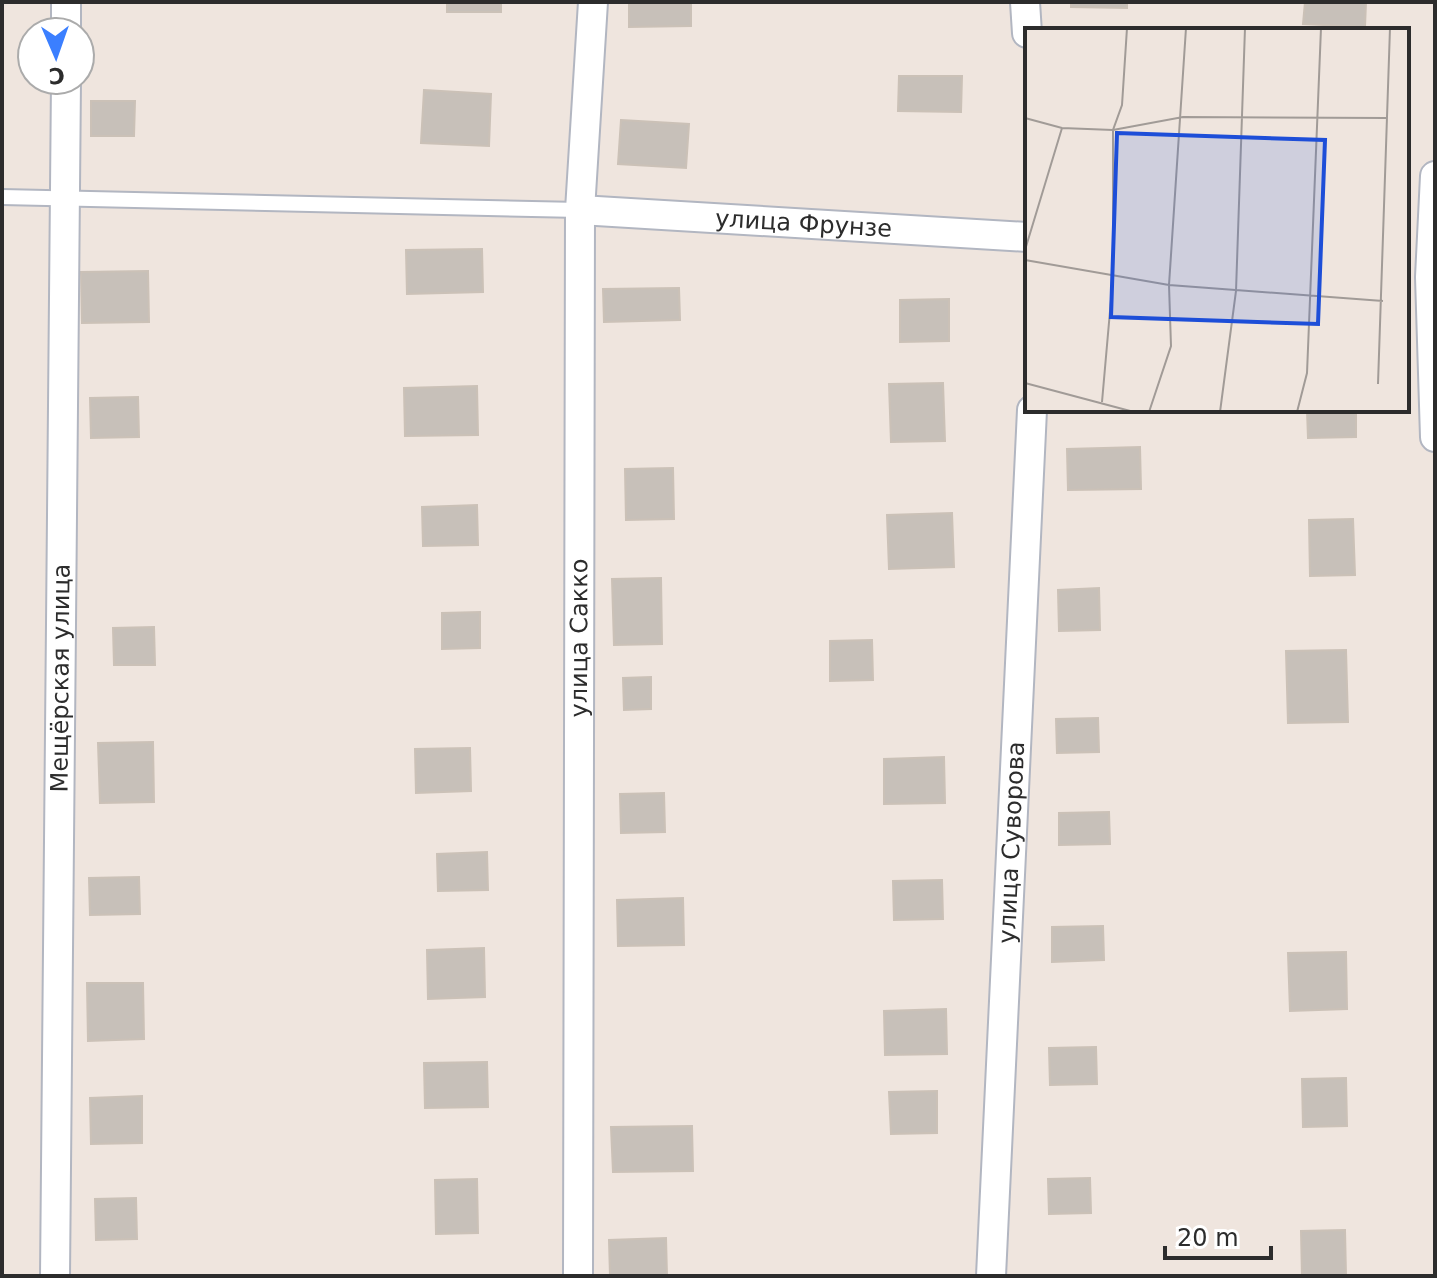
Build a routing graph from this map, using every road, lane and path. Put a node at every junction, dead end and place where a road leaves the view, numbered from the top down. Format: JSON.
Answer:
{"nodes":[{"id":1,"x":593,"y":2,"type":"edge"},
{"id":2,"x":1025,"y":2,"type":"edge"},
{"id":3,"x":1027,"y":28,"type":"edge"},
{"id":4,"x":66,"y":96,"type":"edge"},
{"id":5,"x":1435,"y":176,"type":"edge"},
{"id":6,"x":2,"y":197,"type":"edge"},
{"id":7,"x":66,"y":200,"type":"junction"},
{"id":8,"x":580,"y":210,"type":"junction"},
{"id":9,"x":1025,"y":237,"type":"edge"},
{"id":10,"x":1424,"y":276,"type":"edge"},
{"id":11,"x":1032,"y":412,"type":"edge"},
{"id":12,"x":1435,"y":437,"type":"edge"},
{"id":13,"x":55,"y":1276,"type":"edge"},
{"id":14,"x":578,"y":1276,"type":"edge"},
{"id":15,"x":991,"y":1276,"type":"edge"}],
"edges":[{"from":1,"to":8,"type":"street","name":"улица Сакко"},
{"from":2,"to":3,"type":"street"},
{"from":4,"to":7,"type":"street","name":"Мещёрская улица"},
{"from":5,"to":10,"type":"street"},
{"from":6,"to":7,"type":"lane"},
{"from":7,"to":8,"type":"lane"},
{"from":7,"to":13,"type":"street","name":"Мещёрская улица"},
{"from":8,"to":9,"type":"street","name":"улица Фрунзе"},
{"from":8,"to":14,"type":"street","name":"улица Сакко"},
{"from":10,"to":12,"type":"street"},
{"from":11,"to":15,"type":"street","name":"улица Суворова"}]}
